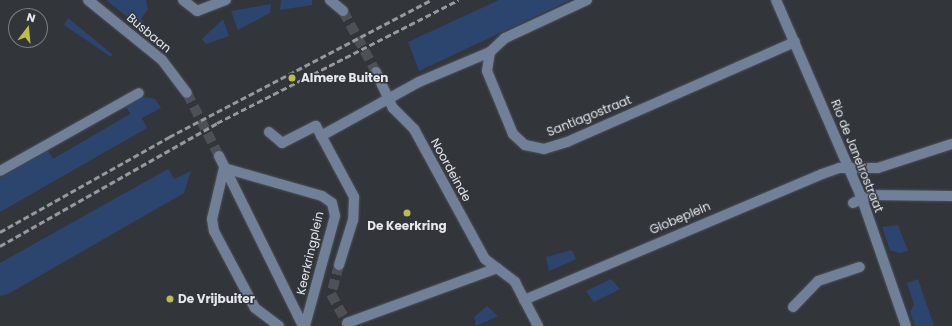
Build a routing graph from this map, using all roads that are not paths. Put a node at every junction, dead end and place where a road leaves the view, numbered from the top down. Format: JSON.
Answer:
{"nodes":[{"id":1,"x":88,"y":0,"type":"edge"},
{"id":2,"x":183,"y":0,"type":"edge"},
{"id":3,"x":226,"y":0,"type":"edge"},
{"id":4,"x":330,"y":0,"type":"edge"},
{"id":5,"x":339,"y":0,"type":"edge"},
{"id":6,"x":588,"y":0,"type":"edge"},
{"id":7,"x":776,"y":0,"type":"edge"},
{"id":8,"x":794,"y":42,"type":"junction"},
{"id":9,"x":490,"y":52,"type":"junction"},
{"id":10,"x":376,"y":72,"type":"tunnel mouth"},
{"id":11,"x":139,"y":93,"type":"dead end"},
{"id":12,"x":187,"y":93,"type":"tunnel mouth"},
{"id":13,"x":390,"y":98,"type":"junction"},
{"id":14,"x":269,"y":132,"type":"dead end"},
{"id":15,"x":321,"y":136,"type":"junction"},
{"id":16,"x":952,"y":144,"type":"edge"},
{"id":17,"x":219,"y":156,"type":"tunnel mouth"},
{"id":18,"x":224,"y":168,"type":"junction"},
{"id":19,"x":848,"y":168,"type":"junction"},
{"id":20,"x":0,"y":171,"type":"edge"},
{"id":21,"x":952,"y":196,"type":"edge"},
{"id":22,"x":857,"y":201,"type":"junction"},
{"id":23,"x":339,"y":265,"type":"tunnel mouth"},
{"id":24,"x":860,"y":267,"type":"dead end"},
{"id":25,"x":497,"y":268,"type":"junction"},
{"id":26,"x":524,"y":300,"type":"junction"},
{"id":27,"x":793,"y":307,"type":"dead end"},
{"id":28,"x":346,"y":322,"type":"edge"},
{"id":29,"x":280,"y":326,"type":"edge"},
{"id":30,"x":304,"y":326,"type":"edge"},
{"id":31,"x":538,"y":326,"type":"edge"},
{"id":32,"x":906,"y":326,"type":"edge"}],
"edges":[{"from":1,"to":12,"type":"street","name":"Busbaan"},
{"from":2,"to":3,"type":"street"},
{"from":4,"to":5,"type":"street"},
{"from":6,"to":9,"type":"street"},
{"from":7,"to":8,"type":"street","name":"Rio de Janeirostraat"},
{"from":8,"to":9,"type":"street","name":"Santiagostraat"},
{"from":8,"to":19,"type":"street","name":"Rio de Janeirostraat"},
{"from":9,"to":13,"type":"street"},
{"from":10,"to":13,"type":"street","name":"Noordeinde"},
{"from":11,"to":20,"type":"street"},
{"from":13,"to":15,"type":"street"},
{"from":13,"to":25,"type":"street","name":"Noordeinde"},
{"from":14,"to":15,"type":"street"},
{"from":15,"to":23,"type":"street"},
{"from":16,"to":19,"type":"street","name":"Globeplein"},
{"from":17,"to":18,"type":"street"},
{"from":18,"to":29,"type":"street"},
{"from":18,"to":30,"type":"street","name":"Keerkringplein"},
{"from":18,"to":30,"type":"street","name":"Keerkringplein"},
{"from":19,"to":22,"type":"street","name":"Rio de Janeirostraat"},
{"from":19,"to":26,"type":"street","name":"Globeplein"},
{"from":21,"to":22,"type":"street"},
{"from":22,"to":32,"type":"street","name":"Rio de Janeirostraat"},
{"from":24,"to":27,"type":"street"},
{"from":25,"to":26,"type":"street"},
{"from":25,"to":28,"type":"street"},
{"from":26,"to":31,"type":"street"}]}
